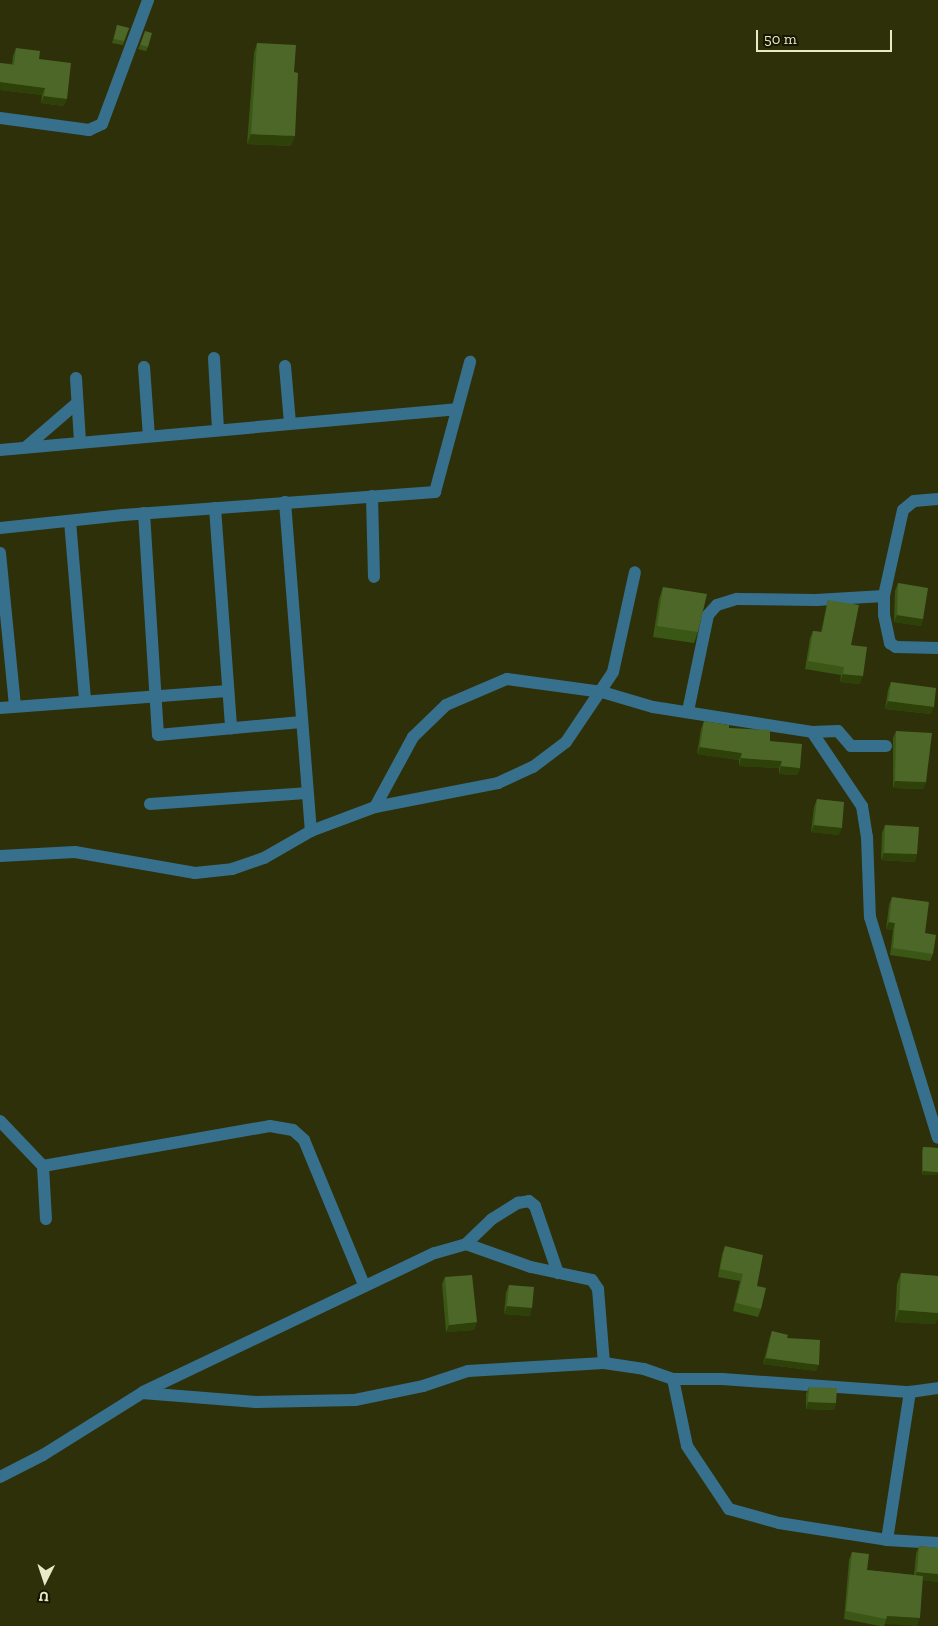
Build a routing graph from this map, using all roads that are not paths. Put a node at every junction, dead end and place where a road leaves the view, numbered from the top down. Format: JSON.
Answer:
{"nodes":[{"id":1,"x":148,"y":0,"type":"edge"},
{"id":2,"x":0,"y":118,"type":"edge"},
{"id":3,"x":214,"y":358,"type":"dead end"},
{"id":4,"x":470,"y":362,"type":"dead end"},
{"id":5,"x":285,"y":366,"type":"dead end"},
{"id":6,"x":144,"y":367,"type":"dead end"},
{"id":7,"x":76,"y":378,"type":"dead end"},
{"id":8,"x":77,"y":403,"type":"junction"},
{"id":9,"x":456,"y":408,"type":"junction"},
{"id":10,"x":290,"y":423,"type":"junction"},
{"id":11,"x":218,"y":430,"type":"junction"},
{"id":12,"x":150,"y":436,"type":"junction"},
{"id":13,"x":80,"y":442,"type":"junction"},
{"id":14,"x":26,"y":447,"type":"junction"},
{"id":15,"x":0,"y":450,"type":"edge"},
{"id":16,"x":372,"y":496,"type":"junction"},
{"id":17,"x":938,"y":500,"type":"edge"},
{"id":18,"x":285,"y":502,"type":"junction"},
{"id":19,"x":215,"y":508,"type":"junction"},
{"id":20,"x":144,"y":513,"type":"junction"},
{"id":21,"x":70,"y":521,"type":"junction"},
{"id":22,"x":0,"y":528,"type":"edge"},
{"id":23,"x":0,"y":553,"type":"edge"},
{"id":24,"x":635,"y":572,"type":"dead end"},
{"id":25,"x":374,"y":577,"type":"dead end"},
{"id":26,"x":884,"y":596,"type":"junction"},
{"id":27,"x":938,"y":648,"type":"edge"},
{"id":28,"x":227,"y":691,"type":"junction"},
{"id":29,"x":602,"y":692,"type":"junction"},
{"id":30,"x":156,"y":695,"type":"junction"},
{"id":31,"x":85,"y":700,"type":"junction"},
{"id":32,"x":15,"y":706,"type":"junction"},
{"id":33,"x":0,"y":708,"type":"edge"},
{"id":34,"x":688,"y":711,"type":"junction"},
{"id":35,"x":301,"y":722,"type":"junction"},
{"id":36,"x":231,"y":728,"type":"junction"},
{"id":37,"x":812,"y":732,"type":"junction"},
{"id":38,"x":886,"y":746,"type":"dead end"},
{"id":39,"x":306,"y":793,"type":"junction"},
{"id":40,"x":150,"y":804,"type":"dead end"},
{"id":41,"x":375,"y":807,"type":"junction"},
{"id":42,"x":311,"y":831,"type":"junction"},
{"id":43,"x":0,"y":856,"type":"edge"},
{"id":44,"x":0,"y":1121,"type":"edge"},
{"id":45,"x":938,"y":1138,"type":"edge"},
{"id":46,"x":44,"y":1166,"type":"junction"},
{"id":47,"x":46,"y":1219,"type":"dead end"},
{"id":48,"x":466,"y":1244,"type":"junction"},
{"id":49,"x":558,"y":1273,"type":"junction"},
{"id":50,"x":364,"y":1285,"type":"junction"},
{"id":51,"x":604,"y":1363,"type":"junction"},
{"id":52,"x":673,"y":1379,"type":"junction"},
{"id":53,"x":938,"y":1388,"type":"edge"},
{"id":54,"x":910,"y":1392,"type":"junction"},
{"id":55,"x":142,"y":1393,"type":"junction"},
{"id":56,"x":0,"y":1477,"type":"edge"},
{"id":57,"x":887,"y":1540,"type":"junction"},
{"id":58,"x":938,"y":1543,"type":"edge"}],
"edges":[{"from":1,"to":2,"type":"street"},
{"from":3,"to":11,"type":"street"},
{"from":4,"to":9,"type":"street"},
{"from":5,"to":10,"type":"street"},
{"from":6,"to":12,"type":"street"},
{"from":7,"to":8,"type":"street"},
{"from":8,"to":13,"type":"street"},
{"from":8,"to":14,"type":"street"},
{"from":9,"to":10,"type":"street"},
{"from":9,"to":16,"type":"street"},
{"from":10,"to":11,"type":"street"},
{"from":11,"to":12,"type":"street"},
{"from":12,"to":13,"type":"street"},
{"from":13,"to":14,"type":"street"},
{"from":14,"to":15,"type":"street"},
{"from":16,"to":18,"type":"street"},
{"from":16,"to":25,"type":"street"},
{"from":17,"to":26,"type":"street"},
{"from":18,"to":19,"type":"street"},
{"from":18,"to":35,"type":"street"},
{"from":19,"to":20,"type":"street"},
{"from":19,"to":28,"type":"street"},
{"from":20,"to":21,"type":"street"},
{"from":20,"to":30,"type":"street"},
{"from":21,"to":22,"type":"street"},
{"from":21,"to":31,"type":"street"},
{"from":23,"to":32,"type":"street"},
{"from":24,"to":29,"type":"street"},
{"from":26,"to":27,"type":"street"},
{"from":26,"to":34,"type":"street"},
{"from":28,"to":30,"type":"street"},
{"from":28,"to":36,"type":"street"},
{"from":29,"to":34,"type":"street"},
{"from":29,"to":41,"type":"street"},
{"from":29,"to":41,"type":"street"},
{"from":30,"to":31,"type":"street"},
{"from":30,"to":36,"type":"street"},
{"from":31,"to":32,"type":"street"},
{"from":32,"to":33,"type":"street"},
{"from":34,"to":37,"type":"street"},
{"from":35,"to":36,"type":"street"},
{"from":35,"to":39,"type":"street"},
{"from":37,"to":38,"type":"street"},
{"from":37,"to":45,"type":"street"},
{"from":39,"to":40,"type":"street"},
{"from":39,"to":42,"type":"street"},
{"from":41,"to":42,"type":"street"},
{"from":42,"to":43,"type":"street"},
{"from":44,"to":46,"type":"street"},
{"from":46,"to":47,"type":"street"},
{"from":46,"to":50,"type":"street"},
{"from":48,"to":49,"type":"street"},
{"from":48,"to":49,"type":"street"},
{"from":48,"to":50,"type":"street"},
{"from":49,"to":51,"type":"street"},
{"from":50,"to":55,"type":"street"},
{"from":51,"to":52,"type":"street"},
{"from":51,"to":55,"type":"street"},
{"from":52,"to":54,"type":"street"},
{"from":52,"to":57,"type":"street"},
{"from":53,"to":54,"type":"street"},
{"from":54,"to":57,"type":"street"},
{"from":55,"to":56,"type":"street"},
{"from":57,"to":58,"type":"street"}]}
